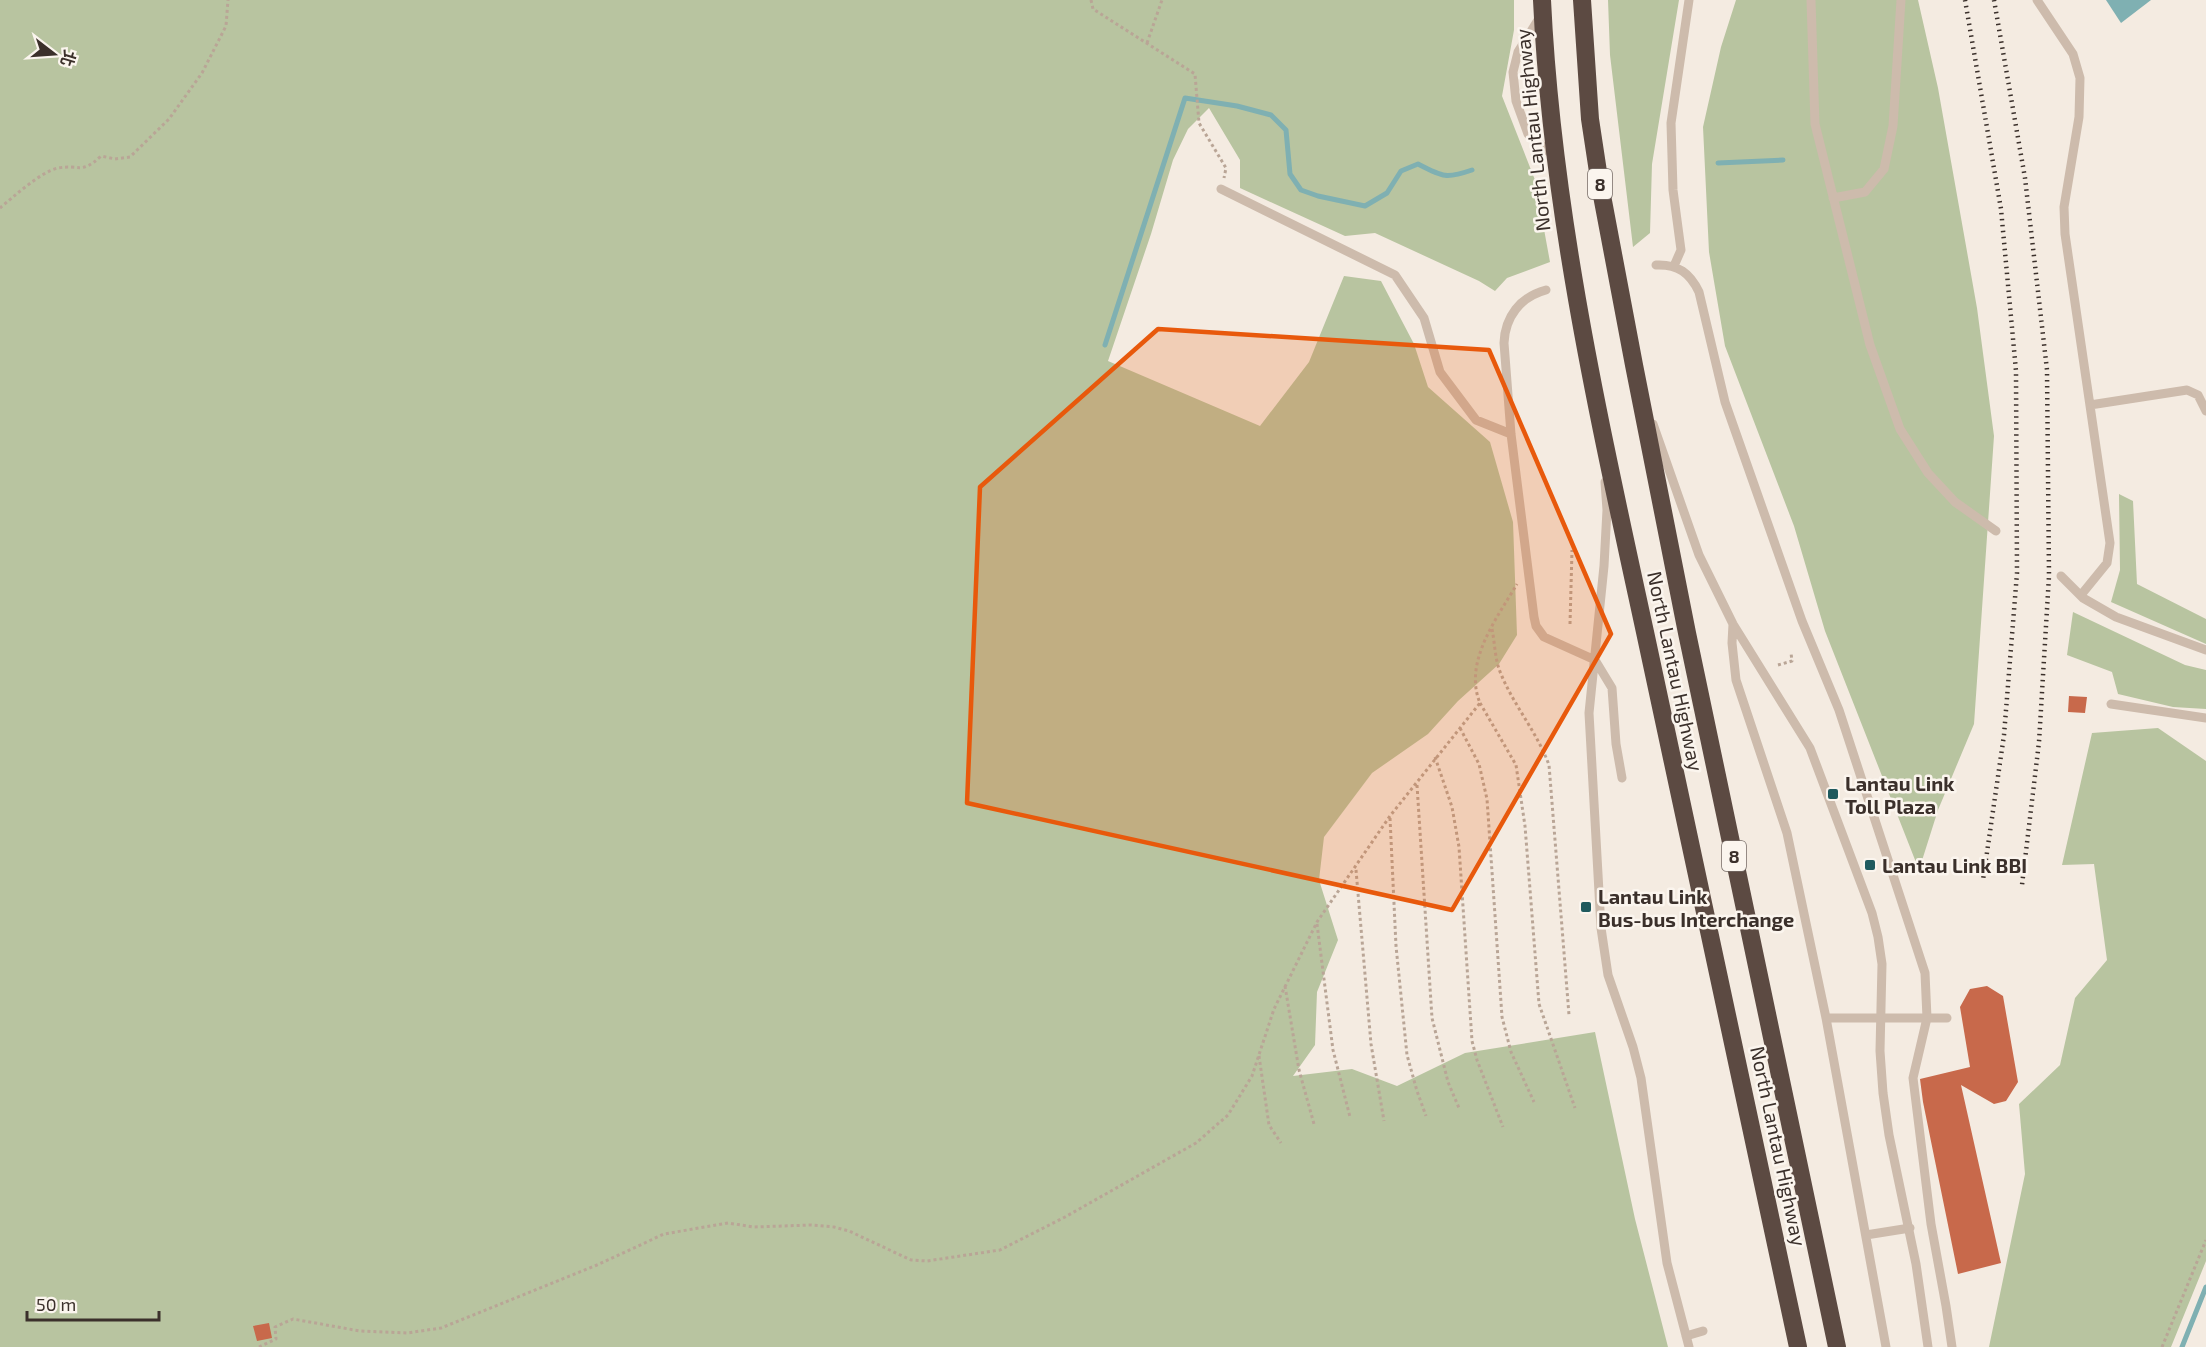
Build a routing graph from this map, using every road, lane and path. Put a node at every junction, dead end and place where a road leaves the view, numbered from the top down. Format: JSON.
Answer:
{"nodes":[{"id":1,"x":228,"y":0,"type":"edge"},
{"id":2,"x":1091,"y":0,"type":"edge"},
{"id":3,"x":1162,"y":0,"type":"edge"},
{"id":4,"x":1582,"y":0,"type":"edge"},
{"id":5,"x":1689,"y":0,"type":"edge"},
{"id":6,"x":1811,"y":0,"type":"edge"},
{"id":7,"x":1901,"y":0,"type":"edge"},
{"id":8,"x":2037,"y":0,"type":"edge"},
{"id":9,"x":1542,"y":7,"type":"edge"},
{"id":10,"x":1148,"y":43,"type":"junction"},
{"id":11,"x":1554,"y":156,"type":"junction"},
{"id":12,"x":1221,"y":189,"type":"joint"},
{"id":13,"x":1833,"y":198,"type":"junction"},
{"id":14,"x":0,"y":208,"type":"edge"},
{"id":15,"x":1656,"y":266,"type":"dead end"},
{"id":16,"x":1674,"y":266,"type":"junction"},
{"id":17,"x":1546,"y":290,"type":"dead end"},
{"id":18,"x":1634,"y":365,"type":"junction"},
{"id":19,"x":2090,"y":405,"type":"junction"},
{"id":20,"x":2206,"y":411,"type":"edge"},
{"id":21,"x":1511,"y":434,"type":"junction"},
{"id":22,"x":1603,"y":441,"type":"junction"},
{"id":23,"x":1996,"y":531,"type":"dead end"},
{"id":24,"x":1572,"y":550,"type":"dead end"},
{"id":25,"x":1528,"y":565,"type":"junction"},
{"id":26,"x":2061,"y":576,"type":"dead end"},
{"id":27,"x":2081,"y":595,"type":"junction"},
{"id":28,"x":1562,"y":614,"type":"dead end"},
{"id":29,"x":1570,"y":615,"type":"junction"},
{"id":30,"x":1570,"y":624,"type":"dead end"},
{"id":31,"x":1733,"y":624,"type":"junction"},
{"id":32,"x":1491,"y":627,"type":"junction"},
{"id":33,"x":2206,"y":650,"type":"edge"},
{"id":34,"x":1791,"y":652,"type":"dead end"},
{"id":35,"x":1595,"y":660,"type":"junction"},
{"id":36,"x":1778,"y":665,"type":"dead end"},
{"id":37,"x":1480,"y":703,"type":"junction"},
{"id":38,"x":2112,"y":704,"type":"dead end"},
{"id":39,"x":2206,"y":718,"type":"edge"},
{"id":40,"x":1460,"y":728,"type":"junction"},
{"id":41,"x":1435,"y":758,"type":"junction"},
{"id":42,"x":1622,"y":778,"type":"dead end"},
{"id":43,"x":1417,"y":783,"type":"junction"},
{"id":44,"x":1390,"y":816,"type":"junction"},
{"id":45,"x":1356,"y":868,"type":"junction"},
{"id":46,"x":1317,"y":922,"type":"junction"},
{"id":47,"x":1285,"y":984,"type":"junction"},
{"id":48,"x":1569,"y":1015,"type":"dead end"},
{"id":49,"x":1881,"y":1017,"type":"junction"},
{"id":50,"x":1826,"y":1018,"type":"junction"},
{"id":51,"x":1927,"y":1018,"type":"junction"},
{"id":52,"x":1947,"y":1018,"type":"dead end"},
{"id":53,"x":1259,"y":1054,"type":"junction"},
{"id":54,"x":1534,"y":1102,"type":"dead end"},
{"id":55,"x":1460,"y":1107,"type":"dead end"},
{"id":56,"x":1575,"y":1108,"type":"dead end"},
{"id":57,"x":1426,"y":1116,"type":"dead end"},
{"id":58,"x":1350,"y":1117,"type":"dead end"},
{"id":59,"x":1384,"y":1121,"type":"dead end"},
{"id":60,"x":1314,"y":1124,"type":"dead end"},
{"id":61,"x":1503,"y":1127,"type":"dead end"},
{"id":62,"x":1281,"y":1143,"type":"dead end"},
{"id":63,"x":1910,"y":1228,"type":"junction"},
{"id":64,"x":1866,"y":1235,"type":"junction"},
{"id":65,"x":2206,"y":1240,"type":"edge"},
{"id":66,"x":1703,"y":1331,"type":"dead end"},
{"id":67,"x":1686,"y":1335,"type":"junction"},
{"id":68,"x":259,"y":1347,"type":"edge"},
{"id":69,"x":1689,"y":1347,"type":"edge"},
{"id":70,"x":1798,"y":1347,"type":"edge"},
{"id":71,"x":1837,"y":1347,"type":"edge"},
{"id":72,"x":1886,"y":1347,"type":"edge"},
{"id":73,"x":1928,"y":1347,"type":"edge"},
{"id":74,"x":1952,"y":1347,"type":"edge"},
{"id":75,"x":2162,"y":1347,"type":"edge"}],
"edges":[{"from":1,"to":14,"type":"path"},
{"from":2,"to":10,"type":"path"},
{"from":3,"to":10,"type":"path"},
{"from":4,"to":18,"type":"highway","name":"North Lantau Highway","number":"8"},
{"from":5,"to":16,"type":"lane"},
{"from":6,"to":13,"type":"lane"},
{"from":7,"to":13,"type":"lane"},
{"from":8,"to":19,"type":"lane"},
{"from":9,"to":11,"type":"highway","name":"North Lantau Highway","number":"8"},
{"from":9,"to":11,"type":"lane"},
{"from":10,"to":12,"type":"path"},
{"from":11,"to":22,"type":"highway","name":"North Lantau Highway","number":"8"},
{"from":12,"to":21,"type":"lane"},
{"from":13,"to":23,"type":"lane"},
{"from":15,"to":16,"type":"lane"},
{"from":16,"to":51,"type":"lane"},
{"from":17,"to":21,"type":"lane"},
{"from":18,"to":31,"type":"lane"},
{"from":18,"to":71,"type":"highway","name":"North Lantau Highway","number":"8"},
{"from":19,"to":20,"type":"lane"},
{"from":19,"to":27,"type":"lane"},
{"from":21,"to":25,"type":"lane"},
{"from":22,"to":35,"type":"lane"},
{"from":22,"to":70,"type":"highway","name":"North Lantau Highway","number":"8"},
{"from":24,"to":29,"type":"path"},
{"from":25,"to":32,"type":"path"},
{"from":25,"to":35,"type":"lane"},
{"from":26,"to":27,"type":"lane"},
{"from":27,"to":33,"type":"lane"},
{"from":28,"to":29,"type":"path"},
{"from":29,"to":30,"type":"path"},
{"from":31,"to":49,"type":"lane"},
{"from":31,"to":50,"type":"lane"},
{"from":32,"to":37,"type":"path"},
{"from":32,"to":48,"type":"path"},
{"from":34,"to":36,"type":"path"},
{"from":35,"to":42,"type":"lane"},
{"from":35,"to":67,"type":"lane"},
{"from":37,"to":40,"type":"path"},
{"from":37,"to":56,"type":"path"},
{"from":38,"to":39,"type":"lane"},
{"from":40,"to":41,"type":"path"},
{"from":40,"to":54,"type":"path"},
{"from":41,"to":43,"type":"path"},
{"from":41,"to":61,"type":"path"},
{"from":43,"to":44,"type":"path"},
{"from":43,"to":55,"type":"path"},
{"from":44,"to":45,"type":"path"},
{"from":44,"to":57,"type":"path"},
{"from":45,"to":46,"type":"path"},
{"from":45,"to":59,"type":"path"},
{"from":46,"to":47,"type":"path"},
{"from":46,"to":58,"type":"path"},
{"from":47,"to":53,"type":"path"},
{"from":47,"to":60,"type":"path"},
{"from":49,"to":50,"type":"lane"},
{"from":49,"to":51,"type":"lane"},
{"from":49,"to":63,"type":"lane"},
{"from":50,"to":64,"type":"lane"},
{"from":51,"to":52,"type":"lane"},
{"from":51,"to":74,"type":"lane"},
{"from":53,"to":62,"type":"path"},
{"from":53,"to":68,"type":"path"},
{"from":63,"to":64,"type":"lane"},
{"from":63,"to":73,"type":"lane"},
{"from":64,"to":72,"type":"lane"},
{"from":65,"to":75,"type":"path"},
{"from":66,"to":67,"type":"lane"},
{"from":67,"to":69,"type":"lane"}]}
